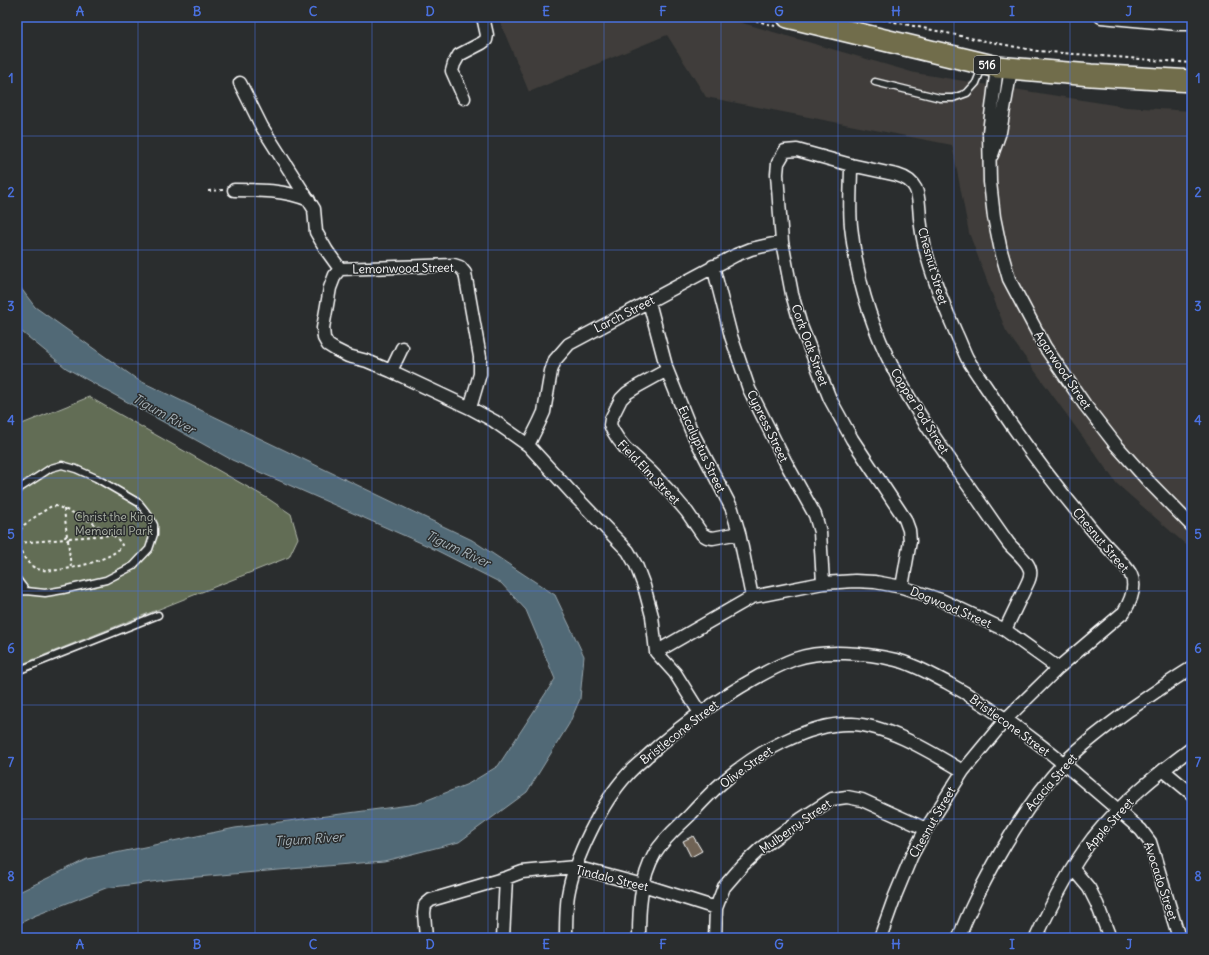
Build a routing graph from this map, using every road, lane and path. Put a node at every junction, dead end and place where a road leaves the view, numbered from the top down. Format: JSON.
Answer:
{"nodes":[{"id":1,"x":483,"y":17,"type":"edge"},
{"id":2,"x":788,"y":17,"type":"edge"},
{"id":3,"x":871,"y":17,"type":"edge"},
{"id":4,"x":1101,"y":17,"type":"edge"},
{"id":5,"x":1121,"y":18,"type":"edge"},
{"id":6,"x":1177,"y":20,"type":"edge"},
{"id":7,"x":1192,"y":24,"type":"edge"},
{"id":8,"x":1192,"y":63,"type":"edge"},
{"id":9,"x":997,"y":67,"type":"junction"},
{"id":10,"x":1192,"y":81,"type":"edge"},
{"id":11,"x":875,"y":82,"type":"dead end"},
{"id":12,"x":240,"y":84,"type":"dead end"},
{"id":13,"x":464,"y":98,"type":"dead end"},
{"id":14,"x":851,"y":165,"type":"junction"},
{"id":15,"x":234,"y":190,"type":"joint"},
{"id":16,"x":208,"y":191,"type":"dead end"},
{"id":17,"x":309,"y":200,"type":"junction"},
{"id":18,"x":782,"y":242,"type":"junction"},
{"id":19,"x":713,"y":266,"type":"junction"},
{"id":20,"x":340,"y":269,"type":"junction"},
{"id":21,"x":649,"y":302,"type":"junction"},
{"id":22,"x":402,"y":348,"type":"dead end"},
{"id":23,"x":667,"y":370,"type":"junction"},
{"id":24,"x":391,"y":371,"type":"junction"},
{"id":25,"x":470,"y":408,"type":"junction"},
{"id":26,"x":528,"y":445,"type":"junction"},
{"id":27,"x":17,"y":490,"type":"edge"},
{"id":28,"x":64,"y":509,"type":"junction"},
{"id":29,"x":1192,"y":526,"type":"edge"},
{"id":30,"x":739,"y":533,"type":"junction"},
{"id":31,"x":17,"y":535,"type":"edge"},
{"id":32,"x":112,"y":535,"type":"junction"},
{"id":33,"x":67,"y":538,"type":"junction"},
{"id":34,"x":17,"y":541,"type":"edge"},
{"id":35,"x":71,"y":568,"type":"junction"},
{"id":36,"x":17,"y":579,"type":"edge"},
{"id":37,"x":823,"y":582,"type":"junction"},
{"id":38,"x":902,"y":586,"type":"junction"},
{"id":39,"x":26,"y":591,"type":"junction"},
{"id":40,"x":17,"y":592,"type":"edge"},
{"id":41,"x":752,"y":598,"type":"junction"},
{"id":42,"x":158,"y":615,"type":"dead end"},
{"id":43,"x":1005,"y":630,"type":"junction"},
{"id":44,"x":656,"y":652,"type":"junction"},
{"id":45,"x":1058,"y":668,"type":"junction"},
{"id":46,"x":1192,"y":668,"type":"edge"},
{"id":47,"x":17,"y":671,"type":"edge"},
{"id":48,"x":700,"y":713,"type":"junction"},
{"id":49,"x":1006,"y":719,"type":"junction"},
{"id":50,"x":1192,"y":748,"type":"edge"},
{"id":51,"x":1063,"y":764,"type":"junction"},
{"id":52,"x":1163,"y":770,"type":"junction"},
{"id":53,"x":963,"y":771,"type":"junction"},
{"id":54,"x":1192,"y":794,"type":"edge"},
{"id":55,"x":1118,"y":810,"type":"junction"},
{"id":56,"x":926,"y":829,"type":"junction"},
{"id":57,"x":575,"y":867,"type":"junction"},
{"id":58,"x":1073,"y":869,"type":"junction"},
{"id":59,"x":506,"y":878,"type":"junction"},
{"id":60,"x":643,"y":884,"type":"junction"},
{"id":61,"x":716,"y":908,"type":"junction"},
{"id":62,"x":426,"y":938,"type":"edge"},
{"id":63,"x":503,"y":938,"type":"edge"},
{"id":64,"x":566,"y":938,"type":"edge"},
{"id":65,"x":639,"y":938,"type":"edge"},
{"id":66,"x":715,"y":938,"type":"edge"},
{"id":67,"x":880,"y":938,"type":"edge"},
{"id":68,"x":959,"y":938,"type":"edge"},
{"id":69,"x":1036,"y":938,"type":"edge"},
{"id":70,"x":1110,"y":938,"type":"edge"},
{"id":71,"x":1179,"y":938,"type":"edge"}],
"edges":[{"from":1,"to":13,"type":"street"},
{"from":2,"to":9,"type":"highway","number":"516"},
{"from":3,"to":8,"type":"path"},
{"from":4,"to":5,"type":"street"},
{"from":5,"to":6,"type":"street"},
{"from":6,"to":7,"type":"street"},
{"from":9,"to":10,"type":"highway","number":"516"},
{"from":9,"to":11,"type":"lane"},
{"from":9,"to":29,"type":"street","name":"Agarwood Street"},
{"from":12,"to":17,"type":"street"},
{"from":14,"to":18,"type":"street","name":"Cork Oak Street"},
{"from":14,"to":43,"type":"street","name":"Copper Pod Street"},
{"from":14,"to":45,"type":"street","name":"Chesnut Street"},
{"from":15,"to":16,"type":"path"},
{"from":15,"to":17,"type":"street"},
{"from":17,"to":20,"type":"street"},
{"from":18,"to":19,"type":"street","name":"Larch Street"},
{"from":18,"to":38,"type":"street","name":"Cork Oak Street"},
{"from":19,"to":21,"type":"street","name":"Larch Street"},
{"from":19,"to":37,"type":"street","name":"Cypress Street"},
{"from":20,"to":24,"type":"street","name":"Lemonwood Street"},
{"from":20,"to":25,"type":"street","name":"Lemonwood Street"},
{"from":21,"to":23,"type":"street","name":"Eucalyptus Street"},
{"from":21,"to":26,"type":"street","name":"Larch Street"},
{"from":22,"to":24,"type":"street"},
{"from":23,"to":30,"type":"street","name":"Eucalyptus Street"},
{"from":23,"to":30,"type":"street","name":"Field Elm Street"},
{"from":24,"to":25,"type":"street","name":"Lemonwood Street"},
{"from":25,"to":26,"type":"street","name":"Lemonwood Street"},
{"from":26,"to":44,"type":"street","name":"Lemonwood Street"},
{"from":27,"to":39,"type":"lane"},
{"from":28,"to":31,"type":"path"},
{"from":28,"to":32,"type":"path"},
{"from":28,"to":33,"type":"path"},
{"from":30,"to":41,"type":"street","name":"Eucalyptus Street"},
{"from":32,"to":33,"type":"path"},
{"from":32,"to":35,"type":"path"},
{"from":33,"to":34,"type":"path"},
{"from":33,"to":35,"type":"path"},
{"from":34,"to":35,"type":"path"},
{"from":36,"to":39,"type":"lane"},
{"from":37,"to":38,"type":"street","name":"Dogwood Street"},
{"from":37,"to":41,"type":"street","name":"Dogwood Street"},
{"from":38,"to":43,"type":"street","name":"Dogwood Street"},
{"from":39,"to":40,"type":"lane"},
{"from":41,"to":44,"type":"street","name":"Dogwood Street"},
{"from":42,"to":47,"type":"lane"},
{"from":43,"to":45,"type":"street","name":"Dogwood Street"},
{"from":44,"to":48,"type":"street"},
{"from":45,"to":49,"type":"street","name":"Chesnut Street"},
{"from":46,"to":51,"type":"street","name":"Acacia Street"},
{"from":48,"to":49,"type":"street","name":"Bristlecone Street"},
{"from":48,"to":57,"type":"street","name":"Bristlecone Street"},
{"from":49,"to":51,"type":"street","name":"Bristlecone Street"},
{"from":49,"to":53,"type":"street","name":"Chesnut Street"},
{"from":50,"to":52,"type":"street","name":"Apple Street"},
{"from":51,"to":55,"type":"street","name":"Avocado Street"},
{"from":51,"to":68,"type":"street","name":"Acacia Street"},
{"from":52,"to":54,"type":"street"},
{"from":52,"to":55,"type":"street","name":"Apple Street"},
{"from":53,"to":56,"type":"street","name":"Chesnut Street"},
{"from":53,"to":60,"type":"street","name":"Olive Street"},
{"from":55,"to":58,"type":"street","name":"Apple Street"},
{"from":55,"to":71,"type":"street","name":"Avocado Street"},
{"from":56,"to":61,"type":"street","name":"Mulberry Street"},
{"from":56,"to":67,"type":"street","name":"Chesnut Street"},
{"from":57,"to":59,"type":"street","name":"Tindalo Street"},
{"from":57,"to":60,"type":"street","name":"Tindalo Street"},
{"from":57,"to":64,"type":"street","name":"Bristlecone Street"},
{"from":58,"to":69,"type":"street","name":"Apple Street"},
{"from":58,"to":70,"type":"street"},
{"from":59,"to":62,"type":"street","name":"Tindalo Street"},
{"from":59,"to":63,"type":"street"},
{"from":60,"to":61,"type":"street","name":"Tindalo Street"},
{"from":60,"to":65,"type":"street","name":"Olive Street"},
{"from":61,"to":66,"type":"street","name":"Mulberry Street"}]}
